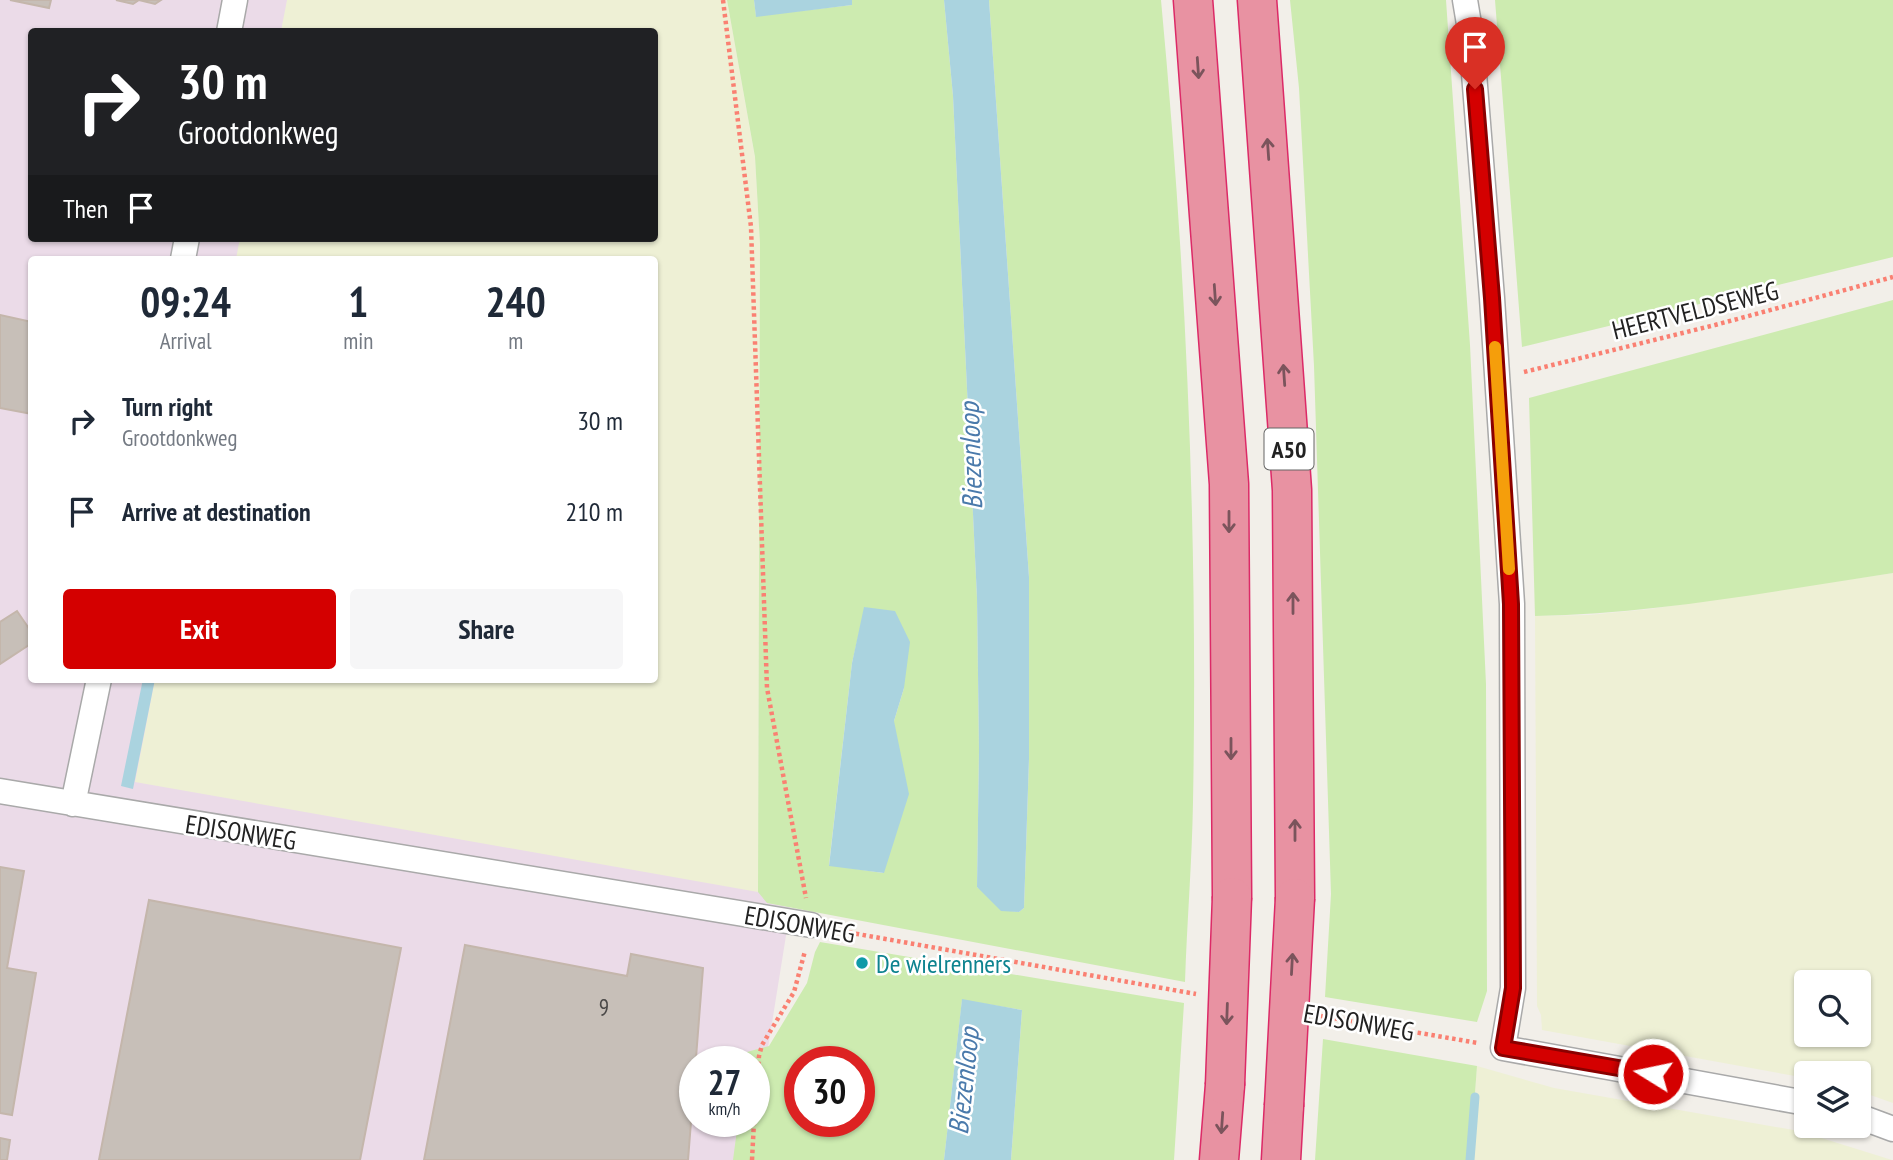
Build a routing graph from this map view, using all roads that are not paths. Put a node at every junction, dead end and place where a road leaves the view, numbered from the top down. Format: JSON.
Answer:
{"nodes":[{"id":1,"x":235,"y":0,"type":"edge"},
{"id":2,"x":1193,"y":0,"type":"edge"},
{"id":3,"x":1257,"y":0,"type":"edge"},
{"id":4,"x":1465,"y":0,"type":"edge"},
{"id":5,"x":230,"y":28,"type":"edge"},
{"id":6,"x":98,"y":683,"type":"edge"},
{"id":7,"x":0,"y":792,"type":"edge"},
{"id":8,"x":74,"y":804,"type":"junction"},
{"id":9,"x":810,"y":925,"type":"road end"},
{"id":10,"x":1794,"y":1101,"type":"edge"},
{"id":11,"x":1871,"y":1121,"type":"edge"},
{"id":12,"x":1893,"y":1129,"type":"edge"},
{"id":13,"x":1219,"y":1160,"type":"edge"},
{"id":14,"x":1281,"y":1160,"type":"edge"}],
"edges":[{"from":1,"to":5,"type":"street"},
{"from":2,"to":13,"type":"highway","number":"A50","one_way":true,"bridge":true},
{"from":14,"to":3,"type":"highway","number":"A50","one_way":true,"bridge":true},
{"from":4,"to":10,"type":"street"},
{"from":6,"to":8,"type":"street"},
{"from":7,"to":8,"type":"street","name":"EDISONWEG"},
{"from":8,"to":9,"type":"street","name":"EDISONWEG"},
{"from":11,"to":12,"type":"street"}]}
